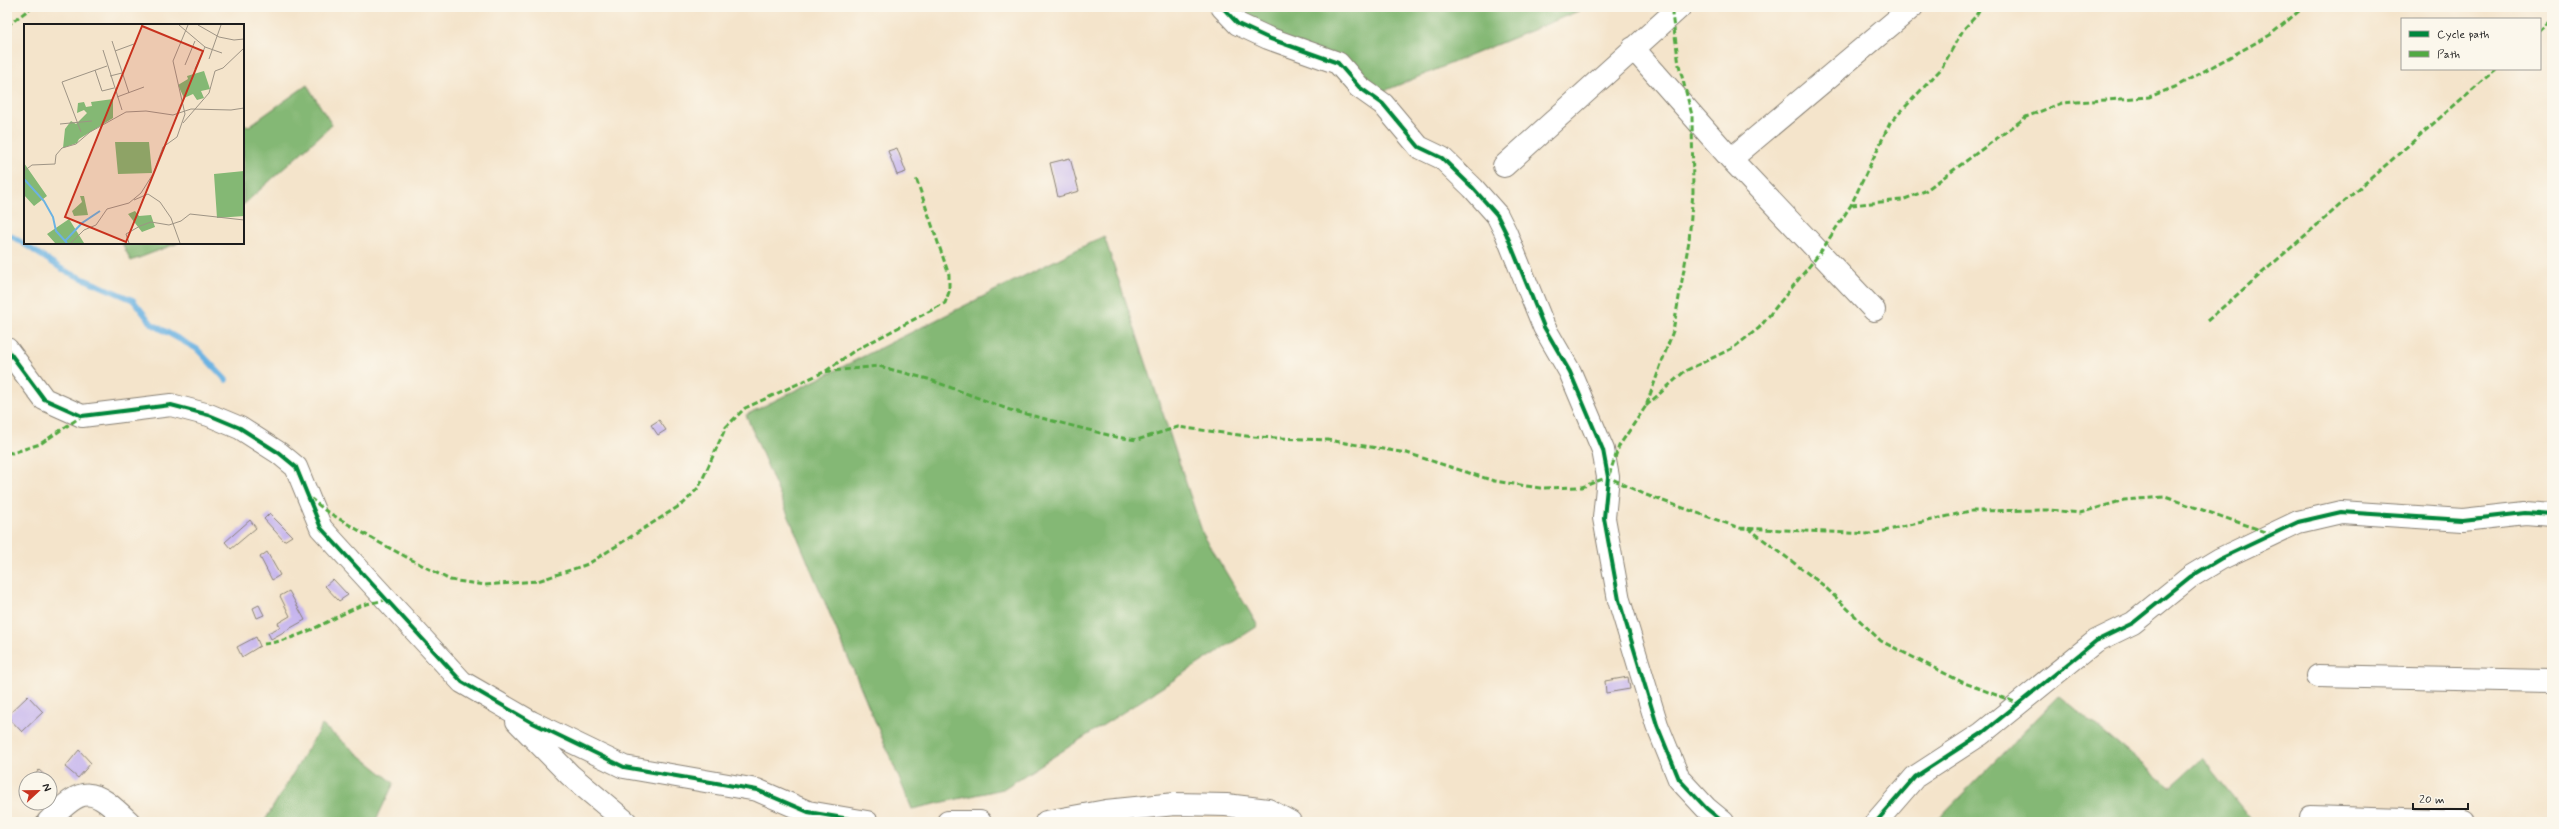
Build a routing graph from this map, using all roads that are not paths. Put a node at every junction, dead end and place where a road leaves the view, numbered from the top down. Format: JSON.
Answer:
{"nodes":[{"id":1,"x":1222,"y":7,"type":"edge"},
{"id":2,"x":1680,"y":7,"type":"edge"},
{"id":3,"x":1912,"y":7,"type":"edge"},
{"id":4,"x":1633,"y":48,"type":"junction"},
{"id":5,"x":1731,"y":159,"type":"junction"},
{"id":6,"x":1504,"y":166,"type":"dead end"},
{"id":7,"x":1874,"y":310,"type":"dead end"},
{"id":8,"x":7,"y":349,"type":"edge"},
{"id":9,"x":2552,"y":516,"type":"edge"},
{"id":10,"x":2318,"y":676,"type":"dead end"},
{"id":11,"x":2552,"y":681,"type":"edge"},
{"id":12,"x":501,"y":704,"type":"junction"},
{"id":13,"x":2311,"y":817,"type":"dead end"},
{"id":14,"x":48,"y":822,"type":"edge"},
{"id":15,"x":129,"y":822,"type":"edge"},
{"id":16,"x":626,"y":822,"type":"edge"},
{"id":17,"x":867,"y":822,"type":"edge"},
{"id":18,"x":948,"y":822,"type":"edge"},
{"id":19,"x":980,"y":822,"type":"edge"},
{"id":20,"x":1046,"y":822,"type":"edge"},
{"id":21,"x":1290,"y":822,"type":"edge"},
{"id":22,"x":1723,"y":822,"type":"edge"},
{"id":23,"x":1876,"y":822,"type":"edge"},
{"id":24,"x":2464,"y":822,"type":"edge"}],
"edges":[{"from":1,"to":22,"type":"street"},
{"from":2,"to":4,"type":"street"},
{"from":3,"to":5,"type":"street"},
{"from":4,"to":5,"type":"street"},
{"from":4,"to":6,"type":"street"},
{"from":5,"to":7,"type":"street"},
{"from":8,"to":12,"type":"street"},
{"from":9,"to":23,"type":"street"},
{"from":10,"to":11,"type":"street"},
{"from":12,"to":16,"type":"street"},
{"from":12,"to":17,"type":"street"},
{"from":13,"to":24,"type":"street"},
{"from":14,"to":15,"type":"street"},
{"from":18,"to":19,"type":"street"},
{"from":20,"to":21,"type":"street"}]}
